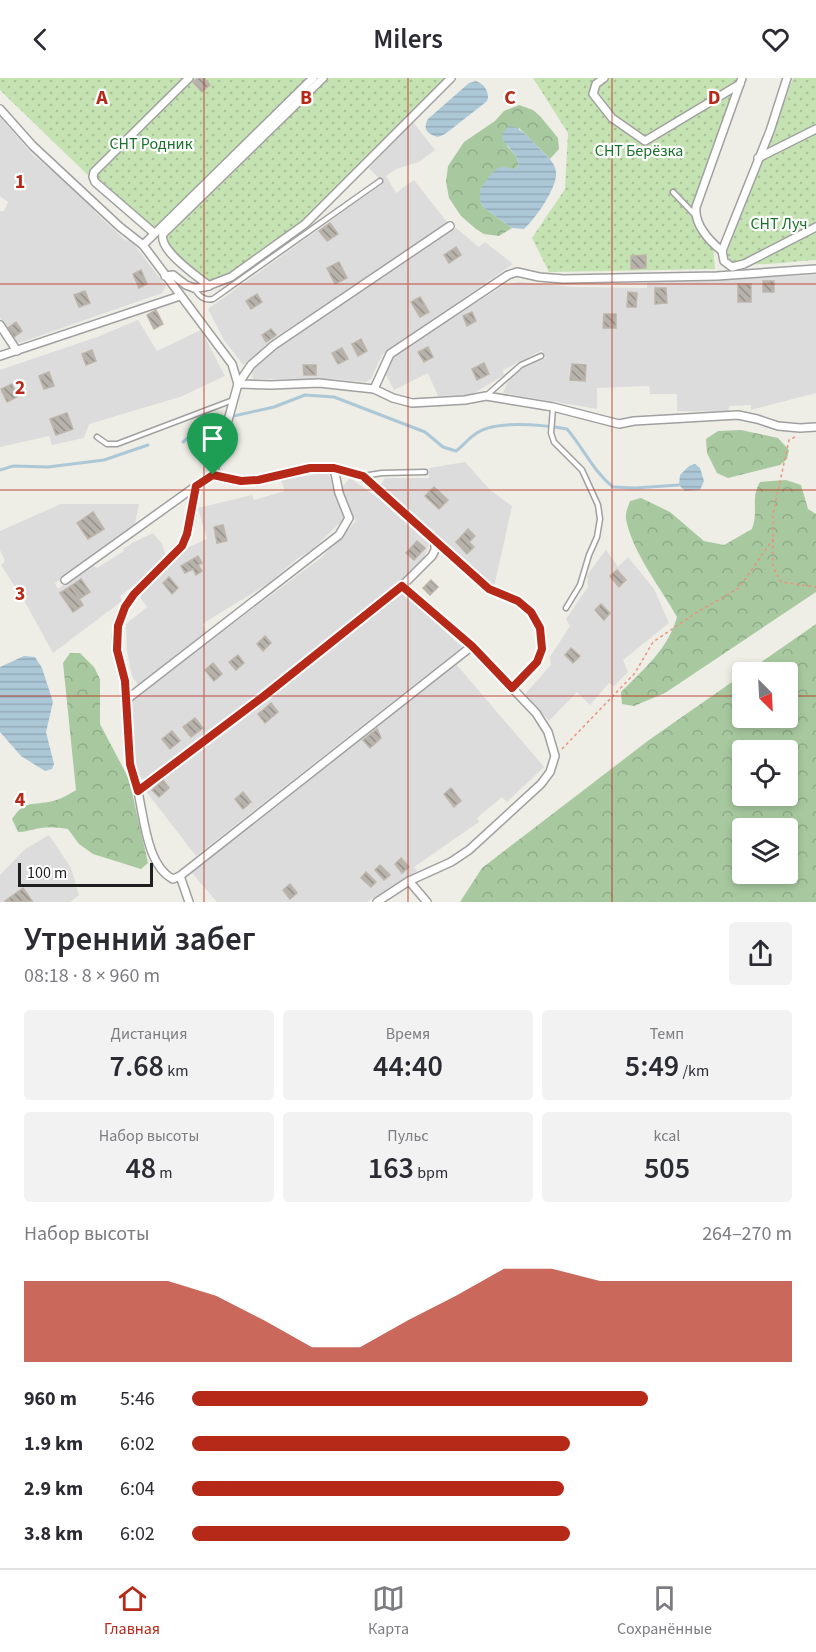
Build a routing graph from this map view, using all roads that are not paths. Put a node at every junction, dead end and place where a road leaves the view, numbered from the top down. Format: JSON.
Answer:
{"nodes":[{"id":1,"x":189,"y":78,"type":"edge"},
{"id":2,"x":313,"y":78,"type":"edge"},
{"id":3,"x":323,"y":78,"type":"edge"},
{"id":4,"x":451,"y":78,"type":"edge"},
{"id":5,"x":604,"y":78,"type":"edge"},
{"id":6,"x":788,"y":78,"type":"edge"},
{"id":7,"x":741,"y":81,"type":"edge"},
{"id":8,"x":0,"y":109,"type":"edge"},
{"id":9,"x":816,"y":129,"type":"edge"},
{"id":10,"x":758,"y":158,"type":"junction"},
{"id":11,"x":380,"y":182,"type":"dead end"},
{"id":12,"x":673,"y":192,"type":"dead end"},
{"id":13,"x":695,"y":214,"type":"junction"},
{"id":14,"x":450,"y":226,"type":"dead end"},
{"id":15,"x":816,"y":227,"type":"edge"},
{"id":16,"x":154,"y":234,"type":"junction"},
{"id":17,"x":143,"y":245,"type":"junction"},
{"id":18,"x":722,"y":251,"type":"junction"},
{"id":19,"x":816,"y":269,"type":"edge"},
{"id":20,"x":165,"y":276,"type":"junction"},
{"id":21,"x":209,"y":286,"type":"junction"},
{"id":22,"x":194,"y":288,"type":"junction"},
{"id":23,"x":180,"y":296,"type":"junction"},
{"id":24,"x":0,"y":325,"type":"edge"},
{"id":25,"x":17,"y":351,"type":"junction"},
{"id":26,"x":0,"y":356,"type":"edge"},
{"id":27,"x":541,"y":356,"type":"dead end"},
{"id":28,"x":238,"y":384,"type":"junction"},
{"id":29,"x":374,"y":389,"type":"junction"},
{"id":30,"x":486,"y":396,"type":"junction"},
{"id":31,"x":234,"y":400,"type":"junction"},
{"id":32,"x":553,"y":407,"type":"junction"},
{"id":33,"x":816,"y":427,"type":"edge"},
{"id":34,"x":97,"y":437,"type":"dead end"},
{"id":35,"x":334,"y":468,"type":"junction"},
{"id":36,"x":425,"y":472,"type":"dead end"},
{"id":37,"x":213,"y":475,"type":"junction"},
{"id":38,"x":363,"y":476,"type":"junction"},
{"id":39,"x":196,"y":486,"type":"junction"},
{"id":40,"x":435,"y":541,"type":"junction"},
{"id":41,"x":65,"y":580,"type":"dead end"},
{"id":42,"x":402,"y":586,"type":"junction"},
{"id":43,"x":566,"y":608,"type":"dead end"},
{"id":44,"x":472,"y":646,"type":"junction"},
{"id":45,"x":512,"y":688,"type":"junction"},
{"id":46,"x":126,"y":700,"type":"junction"},
{"id":47,"x":138,"y":791,"type":"junction"},
{"id":48,"x":180,"y":876,"type":"junction"},
{"id":49,"x":409,"y":881,"type":"junction"},
{"id":50,"x":189,"y":902,"type":"edge"},
{"id":51,"x":378,"y":902,"type":"edge"},
{"id":52,"x":427,"y":902,"type":"edge"}],
"edges":[{"from":1,"to":16,"type":"street"},
{"from":2,"to":16,"type":"street"},
{"from":3,"to":21,"type":"street"},
{"from":4,"to":21,"type":"street"},
{"from":5,"to":7,"type":"street"},
{"from":6,"to":10,"type":"street"},
{"from":7,"to":13,"type":"street"},
{"from":8,"to":17,"type":"street"},
{"from":9,"to":10,"type":"street"},
{"from":10,"to":18,"type":"street"},
{"from":11,"to":22,"type":"lane"},
{"from":12,"to":13,"type":"lane"},
{"from":13,"to":18,"type":"street"},
{"from":14,"to":28,"type":"street"},
{"from":15,"to":18,"type":"street"},
{"from":16,"to":17,"type":"street"},
{"from":17,"to":20,"type":"street"},
{"from":19,"to":29,"type":"street"},
{"from":20,"to":22,"type":"street"},
{"from":20,"to":23,"type":"street"},
{"from":21,"to":22,"type":"street"},
{"from":23,"to":25,"type":"street"},
{"from":23,"to":28,"type":"street"},
{"from":24,"to":25,"type":"street"},
{"from":25,"to":26,"type":"street"},
{"from":27,"to":30,"type":"lane"},
{"from":28,"to":29,"type":"street"},
{"from":28,"to":31,"type":"street"},
{"from":29,"to":30,"type":"street"},
{"from":30,"to":32,"type":"street"},
{"from":31,"to":34,"type":"lane"},
{"from":31,"to":37,"type":"street"},
{"from":32,"to":33,"type":"street"},
{"from":32,"to":43,"type":"lane"},
{"from":35,"to":37,"type":"street"},
{"from":35,"to":38,"type":"street"},
{"from":35,"to":46,"type":"street"},
{"from":36,"to":38,"type":"lane"},
{"from":37,"to":39,"type":"street"},
{"from":38,"to":40,"type":"street"},
{"from":39,"to":41,"type":"street"},
{"from":39,"to":46,"type":"street"},
{"from":40,"to":42,"type":"street"},
{"from":40,"to":45,"type":"lane"},
{"from":42,"to":44,"type":"street"},
{"from":42,"to":47,"type":"street"},
{"from":44,"to":45,"type":"street"},
{"from":44,"to":48,"type":"street"},
{"from":45,"to":49,"type":"street"},
{"from":46,"to":47,"type":"street"},
{"from":47,"to":48,"type":"street"},
{"from":48,"to":50,"type":"street"},
{"from":49,"to":51,"type":"street"},
{"from":49,"to":52,"type":"street"}]}
